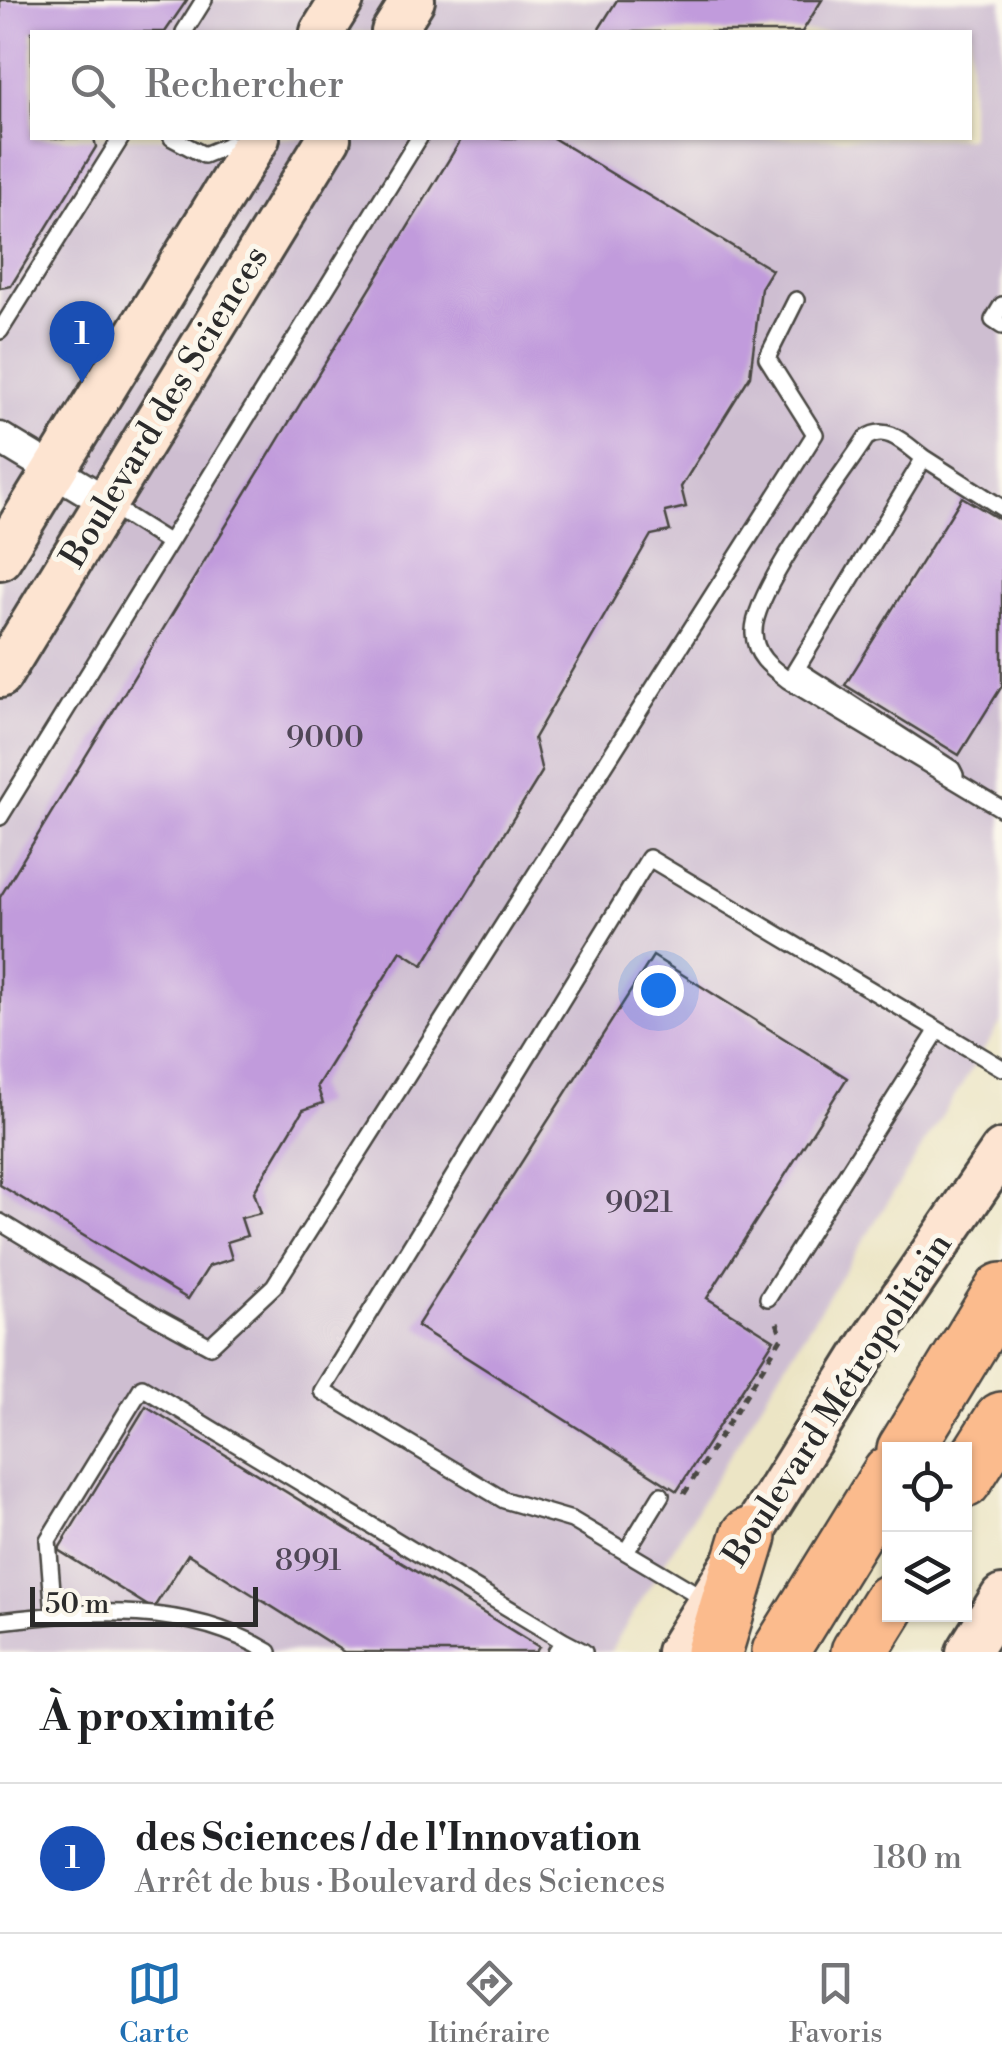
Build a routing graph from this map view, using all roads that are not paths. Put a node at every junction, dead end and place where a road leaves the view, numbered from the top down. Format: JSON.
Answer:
{"nodes":[{"id":1,"x":204,"y":0,"type":"edge"},
{"id":2,"x":342,"y":0,"type":"edge"},
{"id":3,"x":413,"y":0,"type":"edge"},
{"id":4,"x":185,"y":30,"type":"edge"},
{"id":5,"x":323,"y":30,"type":"edge"},
{"id":6,"x":394,"y":30,"type":"edge"},
{"id":7,"x":120,"y":140,"type":"edge"},
{"id":8,"x":176,"y":140,"type":"edge"},
{"id":9,"x":328,"y":140,"type":"edge"},
{"id":10,"x":417,"y":140,"type":"edge"},
{"id":11,"x":242,"y":144,"type":"edge"},
{"id":12,"x":796,"y":300,"type":"dead end"},
{"id":13,"x":1002,"y":305,"type":"edge"},
{"id":14,"x":1,"y":326,"type":"edge"},
{"id":15,"x":1002,"y":326,"type":"edge"},
{"id":16,"x":0,"y":438,"type":"edge"},
{"id":17,"x":924,"y":458,"type":"junction"},
{"id":18,"x":53,"y":470,"type":"junction"},
{"id":19,"x":108,"y":503,"type":"junction"},
{"id":20,"x":1002,"y":508,"type":"edge"},
{"id":21,"x":168,"y":542,"type":"junction"},
{"id":22,"x":0,"y":558,"type":"edge"},
{"id":23,"x":793,"y":675,"type":"junction"},
{"id":24,"x":0,"y":676,"type":"edge"},
{"id":25,"x":1002,"y":809,"type":"edge"},
{"id":26,"x":0,"y":817,"type":"edge"},
{"id":27,"x":938,"y":1030,"type":"junction"},
{"id":28,"x":1002,"y":1068,"type":"edge"},
{"id":29,"x":1002,"y":1151,"type":"edge"},
{"id":30,"x":0,"y":1222,"type":"edge"},
{"id":31,"x":1002,"y":1292,"type":"edge"},
{"id":32,"x":768,"y":1298,"type":"dead end"},
{"id":33,"x":1002,"y":1420,"type":"edge"},
{"id":34,"x":910,"y":1442,"type":"edge"},
{"id":35,"x":972,"y":1467,"type":"edge"},
{"id":36,"x":882,"y":1487,"type":"edge"},
{"id":37,"x":661,"y":1494,"type":"dead end"},
{"id":38,"x":748,"y":1536,"type":"joint"},
{"id":39,"x":626,"y":1552,"type":"junction"},
{"id":40,"x":54,"y":1614,"type":"junction"},
{"id":41,"x":882,"y":1614,"type":"edge"},
{"id":42,"x":0,"y":1621,"type":"edge"},
{"id":43,"x":712,"y":1626,"type":"edge"},
{"id":44,"x":560,"y":1647,"type":"edge"},
{"id":45,"x":268,"y":1652,"type":"edge"},
{"id":46,"x":584,"y":1652,"type":"edge"},
{"id":47,"x":678,"y":1652,"type":"edge"},
{"id":48,"x":780,"y":1652,"type":"edge"},
{"id":49,"x":858,"y":1652,"type":"edge"}],
"edges":[{"from":1,"to":4,"type":"lane"},
{"from":2,"to":5,"type":"street"},
{"from":3,"to":6,"type":"street"},
{"from":7,"to":14,"type":"lane"},
{"from":8,"to":11,"type":"lane"},
{"from":9,"to":19,"type":"street","name":"Boulevard des Sciences"},
{"from":10,"to":21,"type":"lane"},
{"from":11,"to":18,"type":"street","name":"Boulevard des Sciences"},
{"from":12,"to":30,"type":"lane"},
{"from":13,"to":15,"type":"lane"},
{"from":16,"to":18,"type":"street"},
{"from":17,"to":20,"type":"lane"},
{"from":17,"to":23,"type":"lane"},
{"from":17,"to":23,"type":"lane"},
{"from":18,"to":19,"type":"street"},
{"from":18,"to":22,"type":"street","name":"Boulevard des Sciences"},
{"from":19,"to":21,"type":"lane"},
{"from":19,"to":24,"type":"street","name":"Boulevard des Sciences"},
{"from":21,"to":26,"type":"lane"},
{"from":23,"to":25,"type":"lane"},
{"from":27,"to":28,"type":"lane"},
{"from":27,"to":32,"type":"lane"},
{"from":27,"to":39,"type":"lane"},
{"from":29,"to":38,"type":"street","name":"Boulevard Métropolitain"},
{"from":31,"to":34,"type":"highway"},
{"from":33,"to":35,"type":"highway"},
{"from":36,"to":48,"type":"highway"},
{"from":37,"to":39,"type":"lane"},
{"from":38,"to":43,"type":"highway"},
{"from":39,"to":43,"type":"lane"},
{"from":40,"to":42,"type":"lane"},
{"from":40,"to":44,"type":"lane"},
{"from":40,"to":45,"type":"lane"},
{"from":41,"to":49,"type":"highway"},
{"from":43,"to":47,"type":"street","name":"Boulevard Métropolitain"},
{"from":44,"to":46,"type":"lane"}]}
